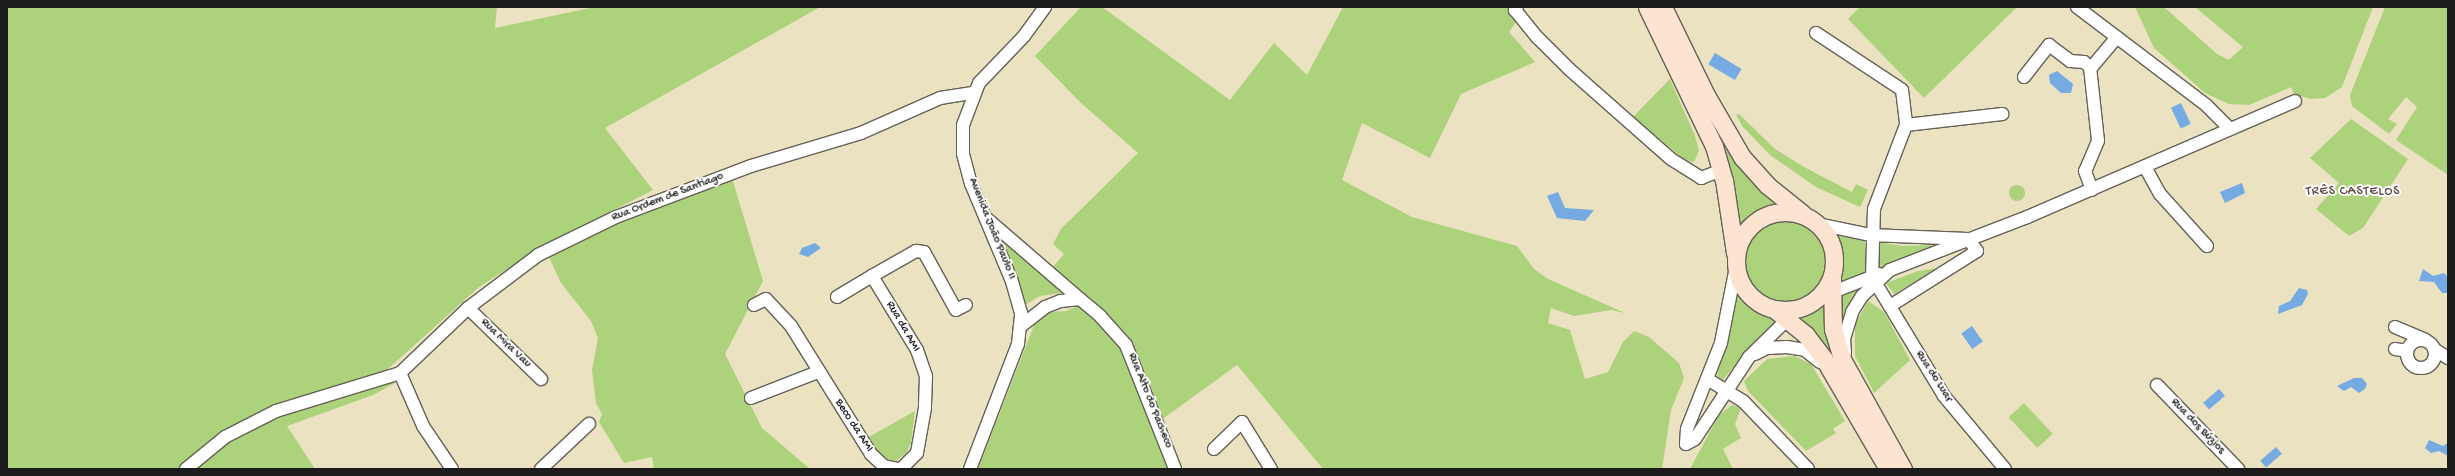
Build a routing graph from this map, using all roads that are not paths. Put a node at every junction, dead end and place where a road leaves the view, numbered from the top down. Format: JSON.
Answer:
{"nodes":[{"id":1,"x":1045,"y":7,"type":"edge"},
{"id":2,"x":1516,"y":7,"type":"edge"},
{"id":3,"x":1647,"y":7,"type":"edge"},
{"id":4,"x":1663,"y":7,"type":"edge"},
{"id":5,"x":2077,"y":7,"type":"edge"},
{"id":6,"x":1816,"y":33,"type":"dead end"},
{"id":7,"x":2117,"y":37,"type":"junction"},
{"id":8,"x":2091,"y":68,"type":"junction"},
{"id":9,"x":2024,"y":77,"type":"dead end"},
{"id":10,"x":973,"y":93,"type":"junction"},
{"id":11,"x":2295,"y":100,"type":"dead end"},
{"id":12,"x":2002,"y":114,"type":"dead end"},
{"id":13,"x":1906,"y":125,"type":"junction"},
{"id":14,"x":2229,"y":128,"type":"junction"},
{"id":15,"x":2145,"y":167,"type":"junction"},
{"id":16,"x":1722,"y":170,"type":"junction"},
{"id":17,"x":2092,"y":190,"type":"junction"},
{"id":18,"x":984,"y":216,"type":"junction"},
{"id":19,"x":1814,"y":222,"type":"junction"},
{"id":20,"x":1870,"y":235,"type":"junction"},
{"id":21,"x":1968,"y":239,"type":"junction"},
{"id":22,"x":2207,"y":246,"type":"dead end"},
{"id":23,"x":1736,"y":263,"type":"junction"},
{"id":24,"x":872,"y":276,"type":"junction"},
{"id":25,"x":1873,"y":280,"type":"junction"},
{"id":26,"x":837,"y":297,"type":"dead end"},
{"id":27,"x":1822,"y":297,"type":"junction"},
{"id":28,"x":1080,"y":299,"type":"junction"},
{"id":29,"x":754,"y":305,"type":"dead end"},
{"id":30,"x":966,"y":305,"type":"dead end"},
{"id":31,"x":1890,"y":306,"type":"junction"},
{"id":32,"x":1800,"y":307,"type":"junction"},
{"id":33,"x":468,"y":308,"type":"junction"},
{"id":34,"x":1774,"y":309,"type":"junction"},
{"id":35,"x":1789,"y":320,"type":"junction"},
{"id":36,"x":1021,"y":326,"type":"junction"},
{"id":37,"x":2395,"y":327,"type":"dead end"},
{"id":38,"x":2430,"y":345,"type":"junction"},
{"id":39,"x":2395,"y":349,"type":"dead end"},
{"id":40,"x":2408,"y":351,"type":"junction"},
{"id":41,"x":1749,"y":358,"type":"junction"},
{"id":42,"x":2448,"y":358,"type":"edge"},
{"id":43,"x":400,"y":372,"type":"junction"},
{"id":44,"x":818,"y":372,"type":"junction"},
{"id":45,"x":1844,"y":378,"type":"junction"},
{"id":46,"x":541,"y":379,"type":"dead end"},
{"id":47,"x":1709,"y":380,"type":"junction"},
{"id":48,"x":2157,"y":385,"type":"dead end"},
{"id":49,"x":1727,"y":390,"type":"junction"},
{"id":50,"x":751,"y":398,"type":"dead end"},
{"id":51,"x":589,"y":424,"type":"dead end"},
{"id":52,"x":1214,"y":449,"type":"dead end"},
{"id":53,"x":186,"y":469,"type":"edge"},
{"id":54,"x":452,"y":469,"type":"edge"},
{"id":55,"x":541,"y":469,"type":"edge"},
{"id":56,"x":898,"y":469,"type":"edge"},
{"id":57,"x":901,"y":469,"type":"edge"},
{"id":58,"x":970,"y":469,"type":"edge"},
{"id":59,"x":1175,"y":469,"type":"edge"},
{"id":60,"x":1270,"y":469,"type":"edge"},
{"id":61,"x":1808,"y":469,"type":"edge"},
{"id":62,"x":1888,"y":469,"type":"edge"},
{"id":63,"x":1903,"y":469,"type":"edge"},
{"id":64,"x":2005,"y":469,"type":"edge"},
{"id":65,"x":2238,"y":469,"type":"edge"}],
"edges":[{"from":1,"to":10,"type":"street","name":"Avenida João Paulo II"},
{"from":2,"to":16,"type":"street"},
{"from":3,"to":16,"type":"main road"},
{"from":4,"to":19,"type":"main road"},
{"from":5,"to":7,"type":"street"},
{"from":6,"to":13,"type":"street"},
{"from":7,"to":8,"type":"street"},
{"from":7,"to":14,"type":"street"},
{"from":8,"to":9,"type":"street"},
{"from":8,"to":17,"type":"street"},
{"from":10,"to":18,"type":"street","name":"Avenida João Paulo II"},
{"from":10,"to":33,"type":"street","name":"Rua Ordem de Santiago"},
{"from":11,"to":14,"type":"street"},
{"from":12,"to":13,"type":"street"},
{"from":13,"to":20,"type":"street"},
{"from":14,"to":15,"type":"street"},
{"from":15,"to":17,"type":"street"},
{"from":15,"to":22,"type":"street"},
{"from":16,"to":23,"type":"main road"},
{"from":17,"to":21,"type":"street"},
{"from":18,"to":28,"type":"street","name":"Rua Alto do Pacheco"},
{"from":18,"to":36,"type":"street","name":"Avenida João Paulo II"},
{"from":19,"to":20,"type":"street"},
{"from":19,"to":23,"type":"main road"},
{"from":19,"to":27,"type":"main road"},
{"from":20,"to":21,"type":"street"},
{"from":20,"to":25,"type":"street"},
{"from":21,"to":25,"type":"street"},
{"from":21,"to":31,"type":"street"},
{"from":23,"to":34,"type":"main road"},
{"from":23,"to":47,"type":"street"},
{"from":24,"to":26,"type":"street"},
{"from":24,"to":30,"type":"street"},
{"from":24,"to":57,"type":"street","name":"Rua da AMI"},
{"from":25,"to":27,"type":"street"},
{"from":25,"to":31,"type":"street","name":"Rua do Luar"},
{"from":25,"to":45,"type":"street"},
{"from":27,"to":32,"type":"main road"},
{"from":27,"to":45,"type":"main road"},
{"from":28,"to":36,"type":"street"},
{"from":28,"to":59,"type":"street","name":"Rua Alto do Pacheco"},
{"from":29,"to":44,"type":"street","name":"Beco da AMI"},
{"from":31,"to":64,"type":"street","name":"Rua do Luar"},
{"from":32,"to":34,"type":"main road"},
{"from":32,"to":35,"type":"street"},
{"from":33,"to":43,"type":"street","name":"Rua Ordem de Santiago"},
{"from":33,"to":46,"type":"street","name":"Rua Mira Vau"},
{"from":34,"to":35,"type":"main road"},
{"from":35,"to":41,"type":"street"},
{"from":35,"to":45,"type":"main road"},
{"from":36,"to":58,"type":"street","name":"Avenida João Paulo II"},
{"from":37,"to":38,"type":"street"},
{"from":38,"to":40,"type":"street"},
{"from":38,"to":40,"type":"street"},
{"from":38,"to":42,"type":"street"},
{"from":39,"to":40,"type":"street"},
{"from":41,"to":45,"type":"street"},
{"from":41,"to":49,"type":"street"},
{"from":43,"to":53,"type":"street"},
{"from":43,"to":54,"type":"street"},
{"from":44,"to":50,"type":"street"},
{"from":44,"to":56,"type":"street","name":"Beco da AMI"},
{"from":45,"to":62,"type":"main road"},
{"from":45,"to":63,"type":"main road"},
{"from":47,"to":49,"type":"street"},
{"from":47,"to":49,"type":"street"},
{"from":48,"to":65,"type":"street","name":"Rua dos Búzios"},
{"from":49,"to":61,"type":"street"},
{"from":51,"to":55,"type":"street"},
{"from":52,"to":60,"type":"street"}]}
